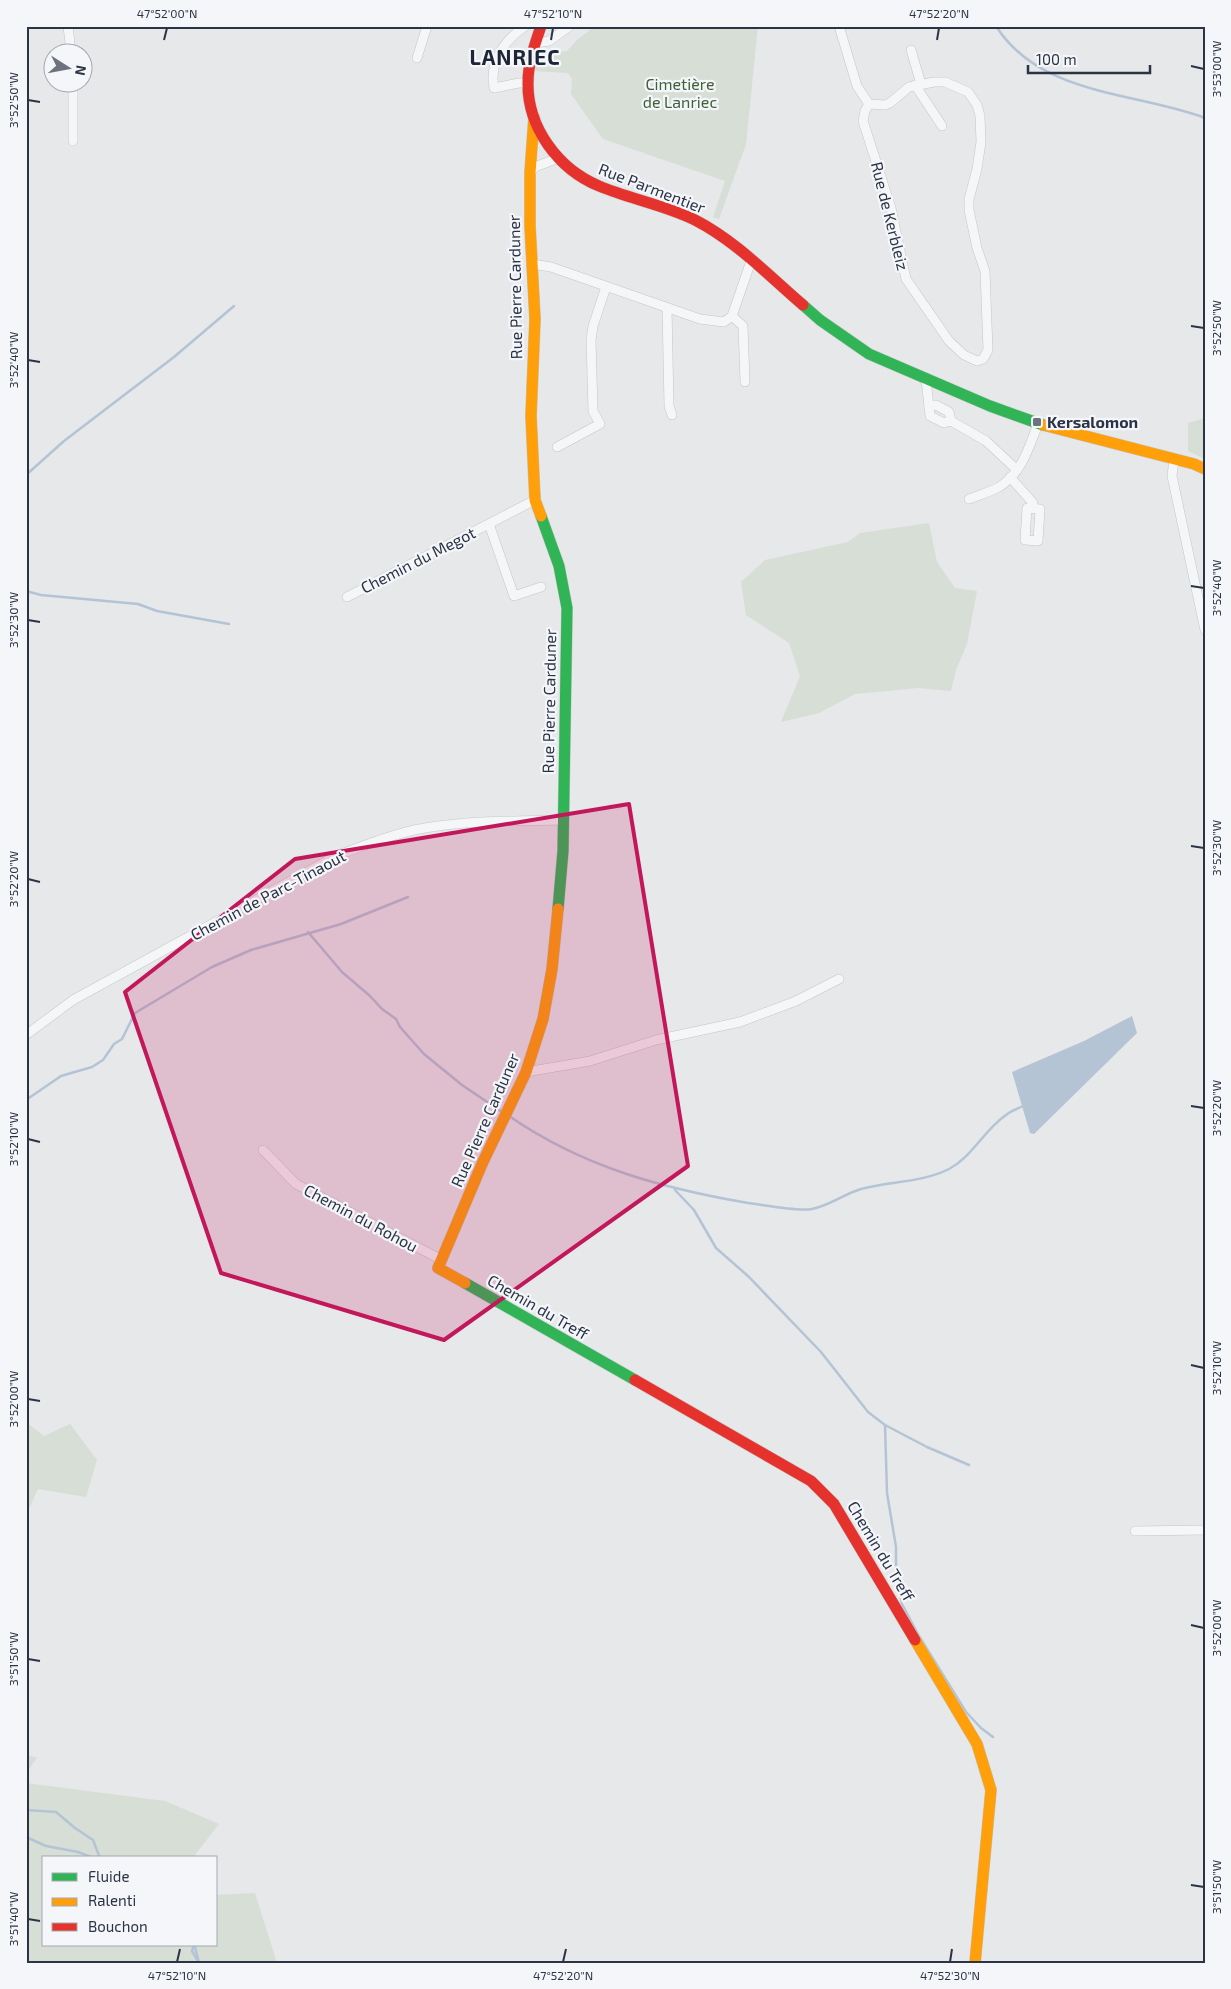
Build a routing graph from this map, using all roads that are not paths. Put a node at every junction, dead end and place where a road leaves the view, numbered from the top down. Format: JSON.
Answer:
{"nodes":[{"id":1,"x":68,"y":26,"type":"edge"},
{"id":2,"x":426,"y":26,"type":"edge"},
{"id":3,"x":525,"y":26,"type":"edge"},
{"id":4,"x":541,"y":26,"type":"edge"},
{"id":5,"x":570,"y":26,"type":"edge"},
{"id":6,"x":839,"y":26,"type":"edge"},
{"id":7,"x":70,"y":42,"type":"edge"},
{"id":8,"x":536,"y":43,"type":"junction"},
{"id":9,"x":911,"y":50,"type":"dead end"},
{"id":10,"x":417,"y":58,"type":"dead end"},
{"id":11,"x":528,"y":83,"type":"junction"},
{"id":12,"x":918,"y":84,"type":"junction"},
{"id":13,"x":73,"y":92,"type":"edge"},
{"id":14,"x":868,"y":104,"type":"junction"},
{"id":15,"x":534,"y":118,"type":"junction"},
{"id":16,"x":942,"y":126,"type":"dead end"},
{"id":17,"x":72,"y":141,"type":"dead end"},
{"id":18,"x":558,"y":158,"type":"junction"},
{"id":19,"x":530,"y":173,"type":"junction"},
{"id":20,"x":752,"y":261,"type":"junction"},
{"id":21,"x":532,"y":264,"type":"junction"},
{"id":22,"x":606,"y":287,"type":"junction"},
{"id":23,"x":667,"y":308,"type":"junction"},
{"id":24,"x":732,"y":316,"type":"junction"},
{"id":25,"x":926,"y":379,"type":"junction"},
{"id":26,"x":745,"y":382,"type":"dead end"},
{"id":27,"x":672,"y":415,"type":"dead end"},
{"id":28,"x":1038,"y":424,"type":"junction"},
{"id":29,"x":557,"y":447,"type":"dead end"},
{"id":30,"x":1174,"y":459,"type":"junction"},
{"id":31,"x":1205,"y":469,"type":"edge"},
{"id":32,"x":1017,"y":470,"type":"junction"},
{"id":33,"x":1010,"y":477,"type":"junction"},
{"id":34,"x":969,"y":499,"type":"dead end"},
{"id":35,"x":535,"y":500,"type":"junction"},
{"id":36,"x":1034,"y":508,"type":"dead end"},
{"id":37,"x":489,"y":524,"type":"junction"},
{"id":38,"x":541,"y":587,"type":"dead end"},
{"id":39,"x":347,"y":597,"type":"dead end"},
{"id":40,"x":1205,"y":630,"type":"edge"},
{"id":41,"x":563,"y":820,"type":"junction"},
{"id":42,"x":838,"y":979,"type":"dead end"},
{"id":43,"x":26,"y":1035,"type":"edge"},
{"id":44,"x":526,"y":1072,"type":"junction"},
{"id":45,"x":263,"y":1150,"type":"dead end"},
{"id":46,"x":440,"y":1264,"type":"junction"},
{"id":47,"x":1205,"y":1530,"type":"edge"},
{"id":48,"x":1135,"y":1531,"type":"dead end"},
{"id":49,"x":975,"y":1963,"type":"edge"}],
"edges":[{"from":1,"to":7,"type":"street"},
{"from":2,"to":10,"type":"street"},
{"from":3,"to":11,"type":"street"},
{"from":4,"to":8,"type":"street","name":"Rue Parmentier"},
{"from":5,"to":8,"type":"street"},
{"from":6,"to":14,"type":"street"},
{"from":8,"to":11,"type":"street","name":"Rue Parmentier"},
{"from":9,"to":12,"type":"street"},
{"from":11,"to":15,"type":"street","name":"Rue Parmentier"},
{"from":12,"to":14,"type":"street"},
{"from":12,"to":14,"type":"street","name":"Rue de Kerbleiz"},
{"from":12,"to":16,"type":"street"},
{"from":13,"to":17,"type":"street"},
{"from":15,"to":18,"type":"street","name":"Rue Parmentier"},
{"from":15,"to":19,"type":"street","name":"Rue Pierre Carduner"},
{"from":18,"to":19,"type":"street"},
{"from":18,"to":20,"type":"street","name":"Rue Parmentier"},
{"from":19,"to":21,"type":"street","name":"Rue Pierre Carduner"},
{"from":20,"to":24,"type":"street"},
{"from":20,"to":25,"type":"street","name":"Rue Parmentier"},
{"from":21,"to":22,"type":"street"},
{"from":21,"to":35,"type":"street","name":"Rue Pierre Carduner"},
{"from":22,"to":23,"type":"street"},
{"from":22,"to":29,"type":"street"},
{"from":23,"to":24,"type":"street"},
{"from":23,"to":27,"type":"street"},
{"from":24,"to":26,"type":"street"},
{"from":25,"to":28,"type":"street","name":"Rue Parmentier"},
{"from":25,"to":32,"type":"street"},
{"from":28,"to":30,"type":"street","name":"Rue Parmentier"},
{"from":28,"to":32,"type":"street"},
{"from":30,"to":31,"type":"street","name":"Rue Parmentier"},
{"from":30,"to":40,"type":"street"},
{"from":32,"to":33,"type":"street"},
{"from":33,"to":34,"type":"street"},
{"from":33,"to":36,"type":"street"},
{"from":35,"to":37,"type":"street","name":"Chemin du Megot"},
{"from":35,"to":41,"type":"street","name":"Rue Pierre Carduner"},
{"from":37,"to":38,"type":"street","name":"Chemin du Megot"},
{"from":37,"to":39,"type":"street","name":"Chemin du Megot"},
{"from":41,"to":43,"type":"street","name":"Chemin de Parc-Tinaout"},
{"from":41,"to":44,"type":"street","name":"Rue Pierre Carduner"},
{"from":42,"to":44,"type":"street"},
{"from":44,"to":46,"type":"street","name":"Rue Pierre Carduner"},
{"from":45,"to":46,"type":"street","name":"Chemin du Rohou"},
{"from":46,"to":49,"type":"street","name":"Chemin du Treff"},
{"from":47,"to":48,"type":"street"}]}
